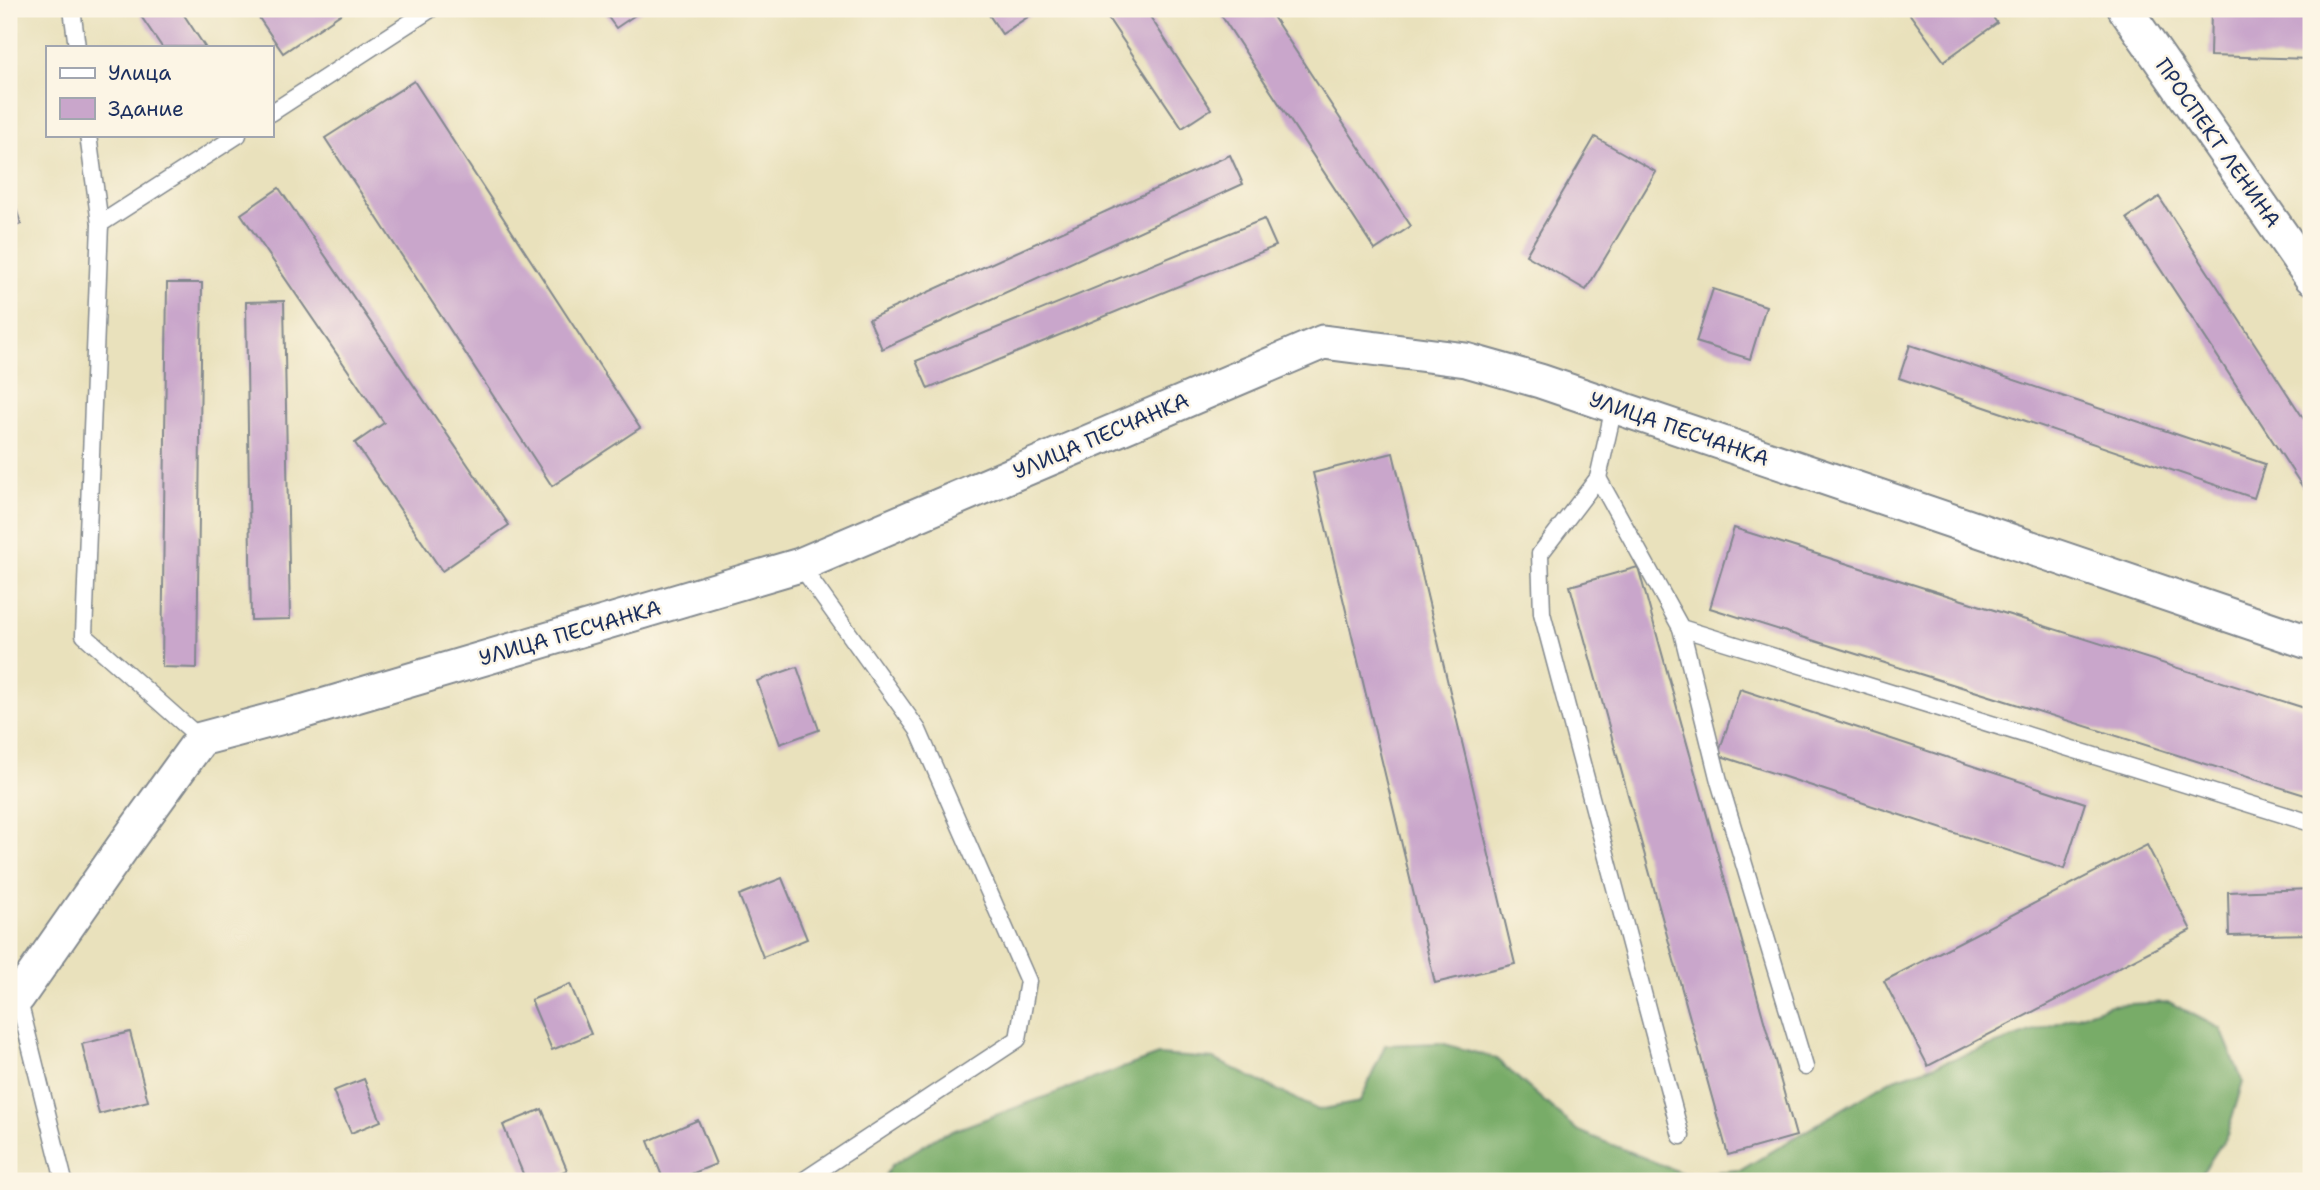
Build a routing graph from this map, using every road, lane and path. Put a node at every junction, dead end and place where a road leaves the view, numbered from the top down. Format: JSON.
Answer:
{"nodes":[{"id":1,"x":72,"y":9,"type":"edge"},
{"id":2,"x":431,"y":9,"type":"edge"},
{"id":3,"x":2125,"y":9,"type":"edge"},
{"id":4,"x":77,"y":46,"type":"edge"},
{"id":5,"x":273,"y":112,"type":"edge"},
{"id":6,"x":88,"y":136,"type":"edge"},
{"id":7,"x":236,"y":136,"type":"edge"},
{"id":8,"x":100,"y":224,"type":"junction"},
{"id":9,"x":2311,"y":278,"type":"edge"},
{"id":10,"x":1614,"y":407,"type":"junction"},
{"id":11,"x":1598,"y":478,"type":"junction"},
{"id":12,"x":800,"y":565,"type":"junction"},
{"id":13,"x":1681,"y":628,"type":"junction"},
{"id":14,"x":2311,"y":643,"type":"edge"},
{"id":15,"x":201,"y":738,"type":"junction"},
{"id":16,"x":2311,"y":823,"type":"edge"},
{"id":17,"x":13,"y":998,"type":"edge"},
{"id":18,"x":1805,"y":1067,"type":"dead end"},
{"id":19,"x":1681,"y":1136,"type":"dead end"},
{"id":20,"x":64,"y":1181,"type":"edge"},
{"id":21,"x":803,"y":1181,"type":"edge"}],
"edges":[{"from":1,"to":4,"type":"lane"},
{"from":2,"to":5,"type":"lane"},
{"from":3,"to":9,"type":"street","name":"ПРОСПЕКТ ЛЕНИНА"},
{"from":6,"to":8,"type":"lane"},
{"from":7,"to":8,"type":"lane"},
{"from":8,"to":15,"type":"lane"},
{"from":10,"to":11,"type":"lane"},
{"from":10,"to":12,"type":"street","name":"УЛИЦА ПЕСЧАНКА"},
{"from":10,"to":14,"type":"street","name":"УЛИЦА ПЕСЧАНКА"},
{"from":11,"to":13,"type":"lane"},
{"from":11,"to":19,"type":"lane"},
{"from":12,"to":15,"type":"street","name":"УЛИЦА ПЕСЧАНКА"},
{"from":12,"to":21,"type":"lane"},
{"from":13,"to":16,"type":"lane"},
{"from":13,"to":18,"type":"lane"},
{"from":15,"to":17,"type":"street"},
{"from":17,"to":20,"type":"lane"}]}
